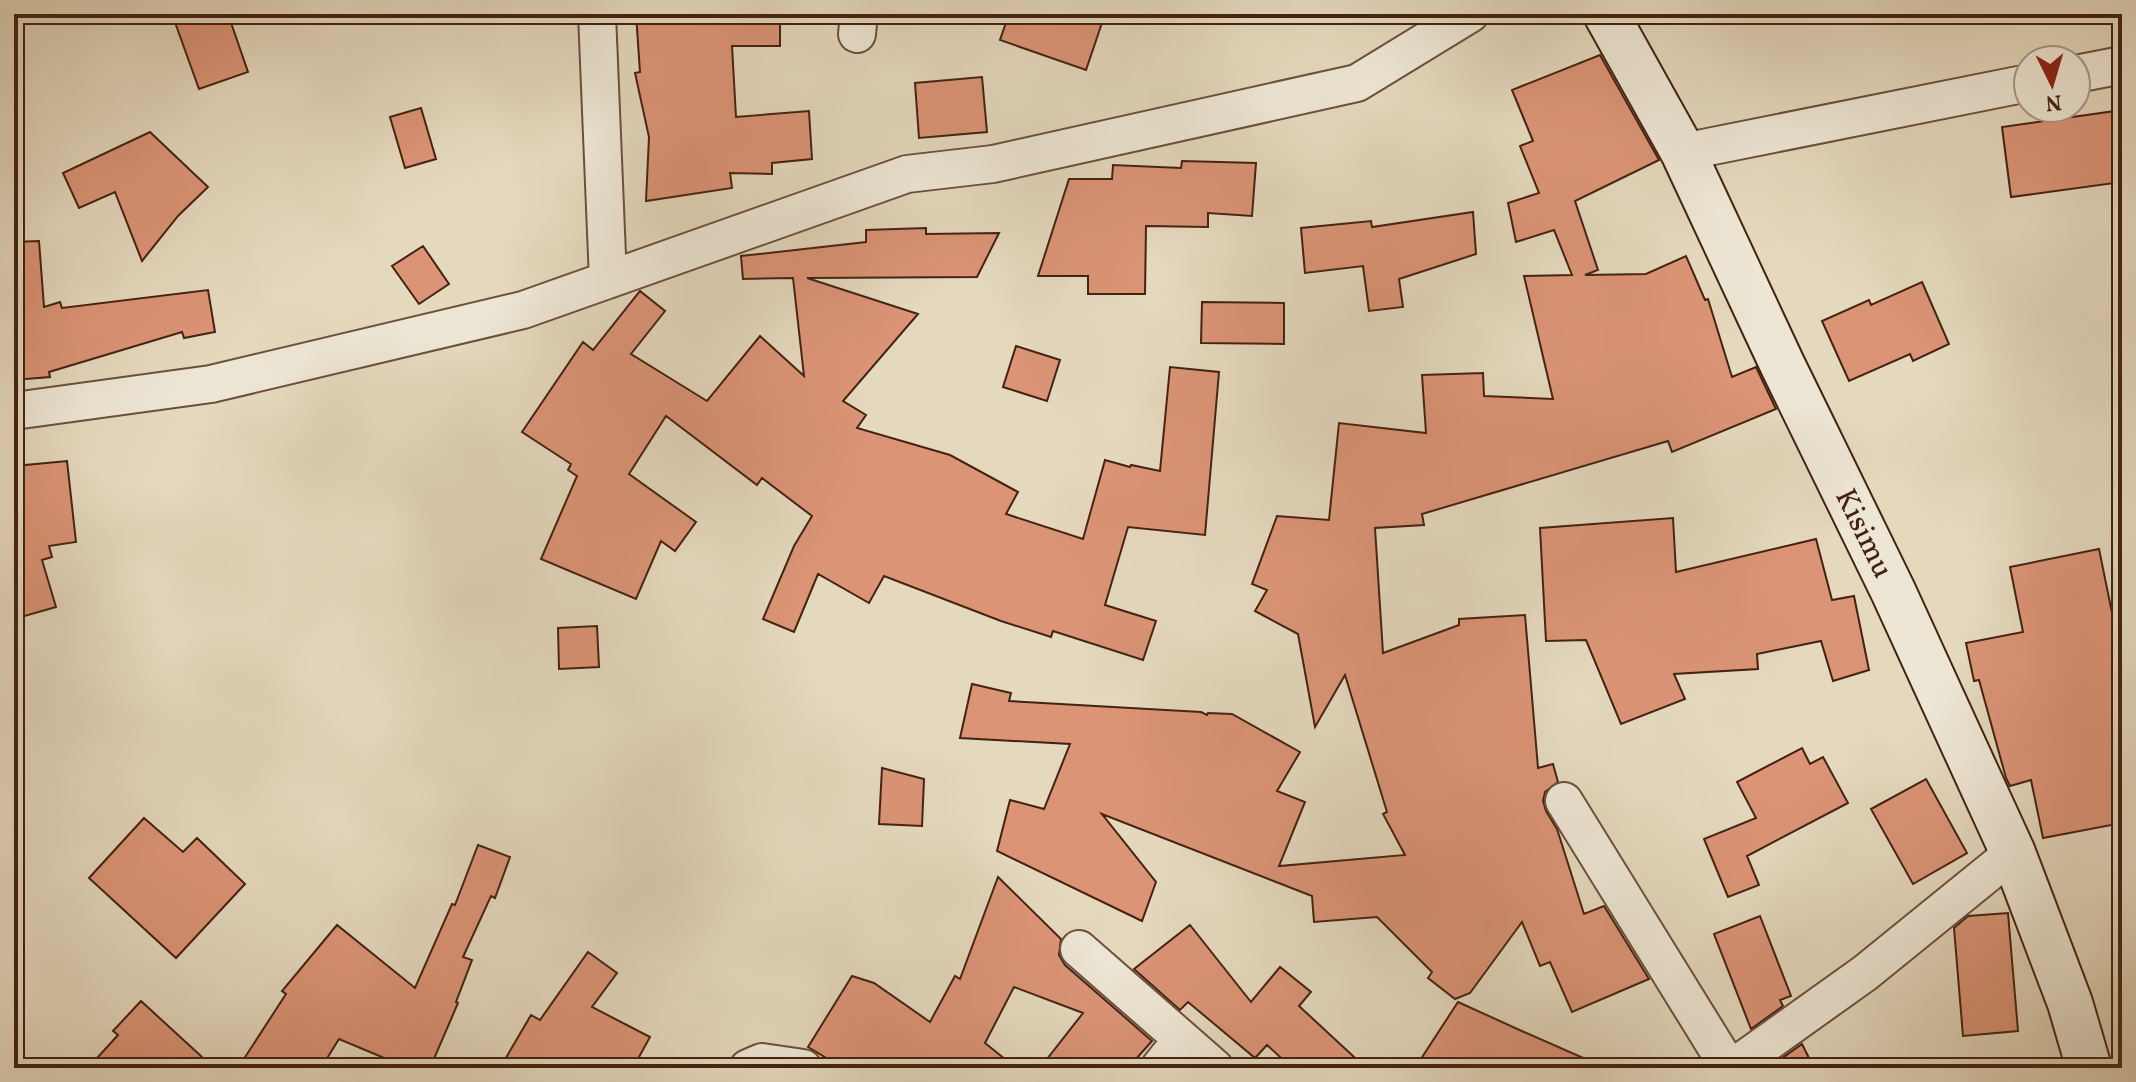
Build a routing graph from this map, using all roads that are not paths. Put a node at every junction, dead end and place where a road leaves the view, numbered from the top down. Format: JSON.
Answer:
{"nodes":[{"id":1,"x":597,"y":14,"type":"edge"},
{"id":2,"x":1470,"y":14,"type":"edge"},
{"id":3,"x":1606,"y":14,"type":"edge"},
{"id":4,"x":2122,"y":65,"type":"edge"},
{"id":5,"x":2092,"y":71,"type":"edge"},
{"id":6,"x":2012,"y":86,"type":"edge"},
{"id":7,"x":1683,"y":152,"type":"junction"},
{"id":8,"x":608,"y":280,"type":"junction"},
{"id":9,"x":14,"y":411,"type":"edge"},
{"id":10,"x":1564,"y":801,"type":"dead end"},
{"id":11,"x":2013,"y":853,"type":"junction"},
{"id":12,"x":1079,"y":949,"type":"dead end"},
{"id":13,"x":1182,"y":1039,"type":"junction"},
{"id":14,"x":748,"y":1068,"type":"edge"},
{"id":15,"x":803,"y":1068,"type":"edge"},
{"id":16,"x":1159,"y":1068,"type":"edge"},
{"id":17,"x":1215,"y":1068,"type":"edge"},
{"id":18,"x":1731,"y":1068,"type":"edge"},
{"id":19,"x":2089,"y":1068,"type":"edge"}],
"edges":[{"from":1,"to":8,"type":"street"},
{"from":2,"to":8,"type":"street"},
{"from":3,"to":7,"type":"street","name":"Kisimu"},
{"from":4,"to":5,"type":"street"},
{"from":6,"to":7,"type":"street"},
{"from":7,"to":11,"type":"street","name":"Kisimu"},
{"from":8,"to":9,"type":"street"},
{"from":10,"to":18,"type":"street"},
{"from":11,"to":18,"type":"street"},
{"from":11,"to":19,"type":"street","name":"Kisimu"},
{"from":12,"to":13,"type":"street"},
{"from":13,"to":16,"type":"street"},
{"from":13,"to":17,"type":"street"},
{"from":14,"to":15,"type":"street"}]}
